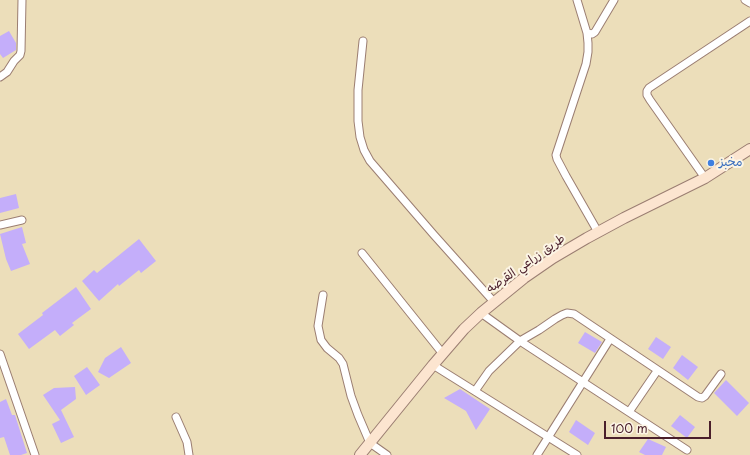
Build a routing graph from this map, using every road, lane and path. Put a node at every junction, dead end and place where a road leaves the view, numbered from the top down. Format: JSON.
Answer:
{"nodes":[{"id":1,"x":22,"y":0,"type":"edge"},
{"id":2,"x":577,"y":0,"type":"edge"},
{"id":3,"x":614,"y":0,"type":"edge"},
{"id":4,"x":745,"y":0,"type":"edge"},
{"id":5,"x":750,"y":3,"type":"edge"},
{"id":6,"x":750,"y":20,"type":"edge"},
{"id":7,"x":587,"y":33,"type":"junction"},
{"id":8,"x":364,"y":41,"type":"dead end"},
{"id":9,"x":0,"y":77,"type":"edge"},
{"id":10,"x":750,"y":150,"type":"edge"},
{"id":11,"x":706,"y":178,"type":"junction"},
{"id":12,"x":22,"y":220,"type":"dead end"},
{"id":13,"x":0,"y":224,"type":"edge"},
{"id":14,"x":598,"y":232,"type":"junction"},
{"id":15,"x":362,"y":253,"type":"dead end"},
{"id":16,"x":323,"y":295,"type":"dead end"},
{"id":17,"x":494,"y":302,"type":"junction"},
{"id":18,"x":481,"y":313,"type":"junction"},
{"id":19,"x":610,"y":339,"type":"junction"},
{"id":20,"x":520,"y":341,"type":"junction"},
{"id":21,"x":0,"y":354,"type":"edge"},
{"id":22,"x":443,"y":354,"type":"junction"},
{"id":23,"x":433,"y":365,"type":"junction"},
{"id":24,"x":2,"y":367,"type":"edge"},
{"id":25,"x":657,"y":370,"type":"junction"},
{"id":26,"x":721,"y":374,"type":"dead end"},
{"id":27,"x":583,"y":382,"type":"junction"},
{"id":28,"x":475,"y":391,"type":"junction"},
{"id":29,"x":629,"y":412,"type":"junction"},
{"id":30,"x":176,"y":417,"type":"dead end"},
{"id":31,"x":549,"y":437,"type":"junction"},
{"id":32,"x":370,"y":443,"type":"junction"},
{"id":33,"x":687,"y":450,"type":"dead end"},
{"id":34,"x":35,"y":455,"type":"edge"},
{"id":35,"x":189,"y":455,"type":"edge"},
{"id":36,"x":360,"y":455,"type":"edge"},
{"id":37,"x":387,"y":455,"type":"edge"},
{"id":38,"x":537,"y":455,"type":"edge"},
{"id":39,"x":577,"y":455,"type":"edge"}],
"edges":[{"from":1,"to":9,"type":"street"},
{"from":2,"to":7,"type":"street"},
{"from":3,"to":7,"type":"street"},
{"from":4,"to":5,"type":"street"},
{"from":6,"to":11,"type":"street"},
{"from":7,"to":14,"type":"street"},
{"from":8,"to":17,"type":"street"},
{"from":10,"to":11,"type":"main road","name":"طريق زراعي القرضه"},
{"from":11,"to":14,"type":"main road","name":"طريق زراعي القرضه"},
{"from":12,"to":13,"type":"street"},
{"from":14,"to":17,"type":"main road","name":"طريق زراعي القرضه"},
{"from":15,"to":22,"type":"street"},
{"from":16,"to":32,"type":"street"},
{"from":17,"to":18,"type":"main road","name":"طريق زراعي القرضه"},
{"from":18,"to":20,"type":"street"},
{"from":18,"to":22,"type":"main road","name":"طريق زراعي القرضه"},
{"from":19,"to":20,"type":"street"},
{"from":19,"to":25,"type":"street"},
{"from":19,"to":27,"type":"street"},
{"from":20,"to":27,"type":"street"},
{"from":20,"to":28,"type":"street"},
{"from":21,"to":24,"type":"street"},
{"from":22,"to":23,"type":"main road","name":"طريق زراعي القرضه"},
{"from":23,"to":28,"type":"street"},
{"from":23,"to":32,"type":"main road","name":"طريق زراعي القرضه"},
{"from":24,"to":34,"type":"street"},
{"from":25,"to":26,"type":"street"},
{"from":25,"to":29,"type":"street"},
{"from":27,"to":29,"type":"street"},
{"from":27,"to":31,"type":"street"},
{"from":28,"to":31,"type":"street"},
{"from":29,"to":33,"type":"street"},
{"from":30,"to":35,"type":"street"},
{"from":31,"to":38,"type":"street"},
{"from":31,"to":39,"type":"street"},
{"from":32,"to":36,"type":"main road","name":"طريق زراعي القرضه"},
{"from":32,"to":37,"type":"street"}]}
